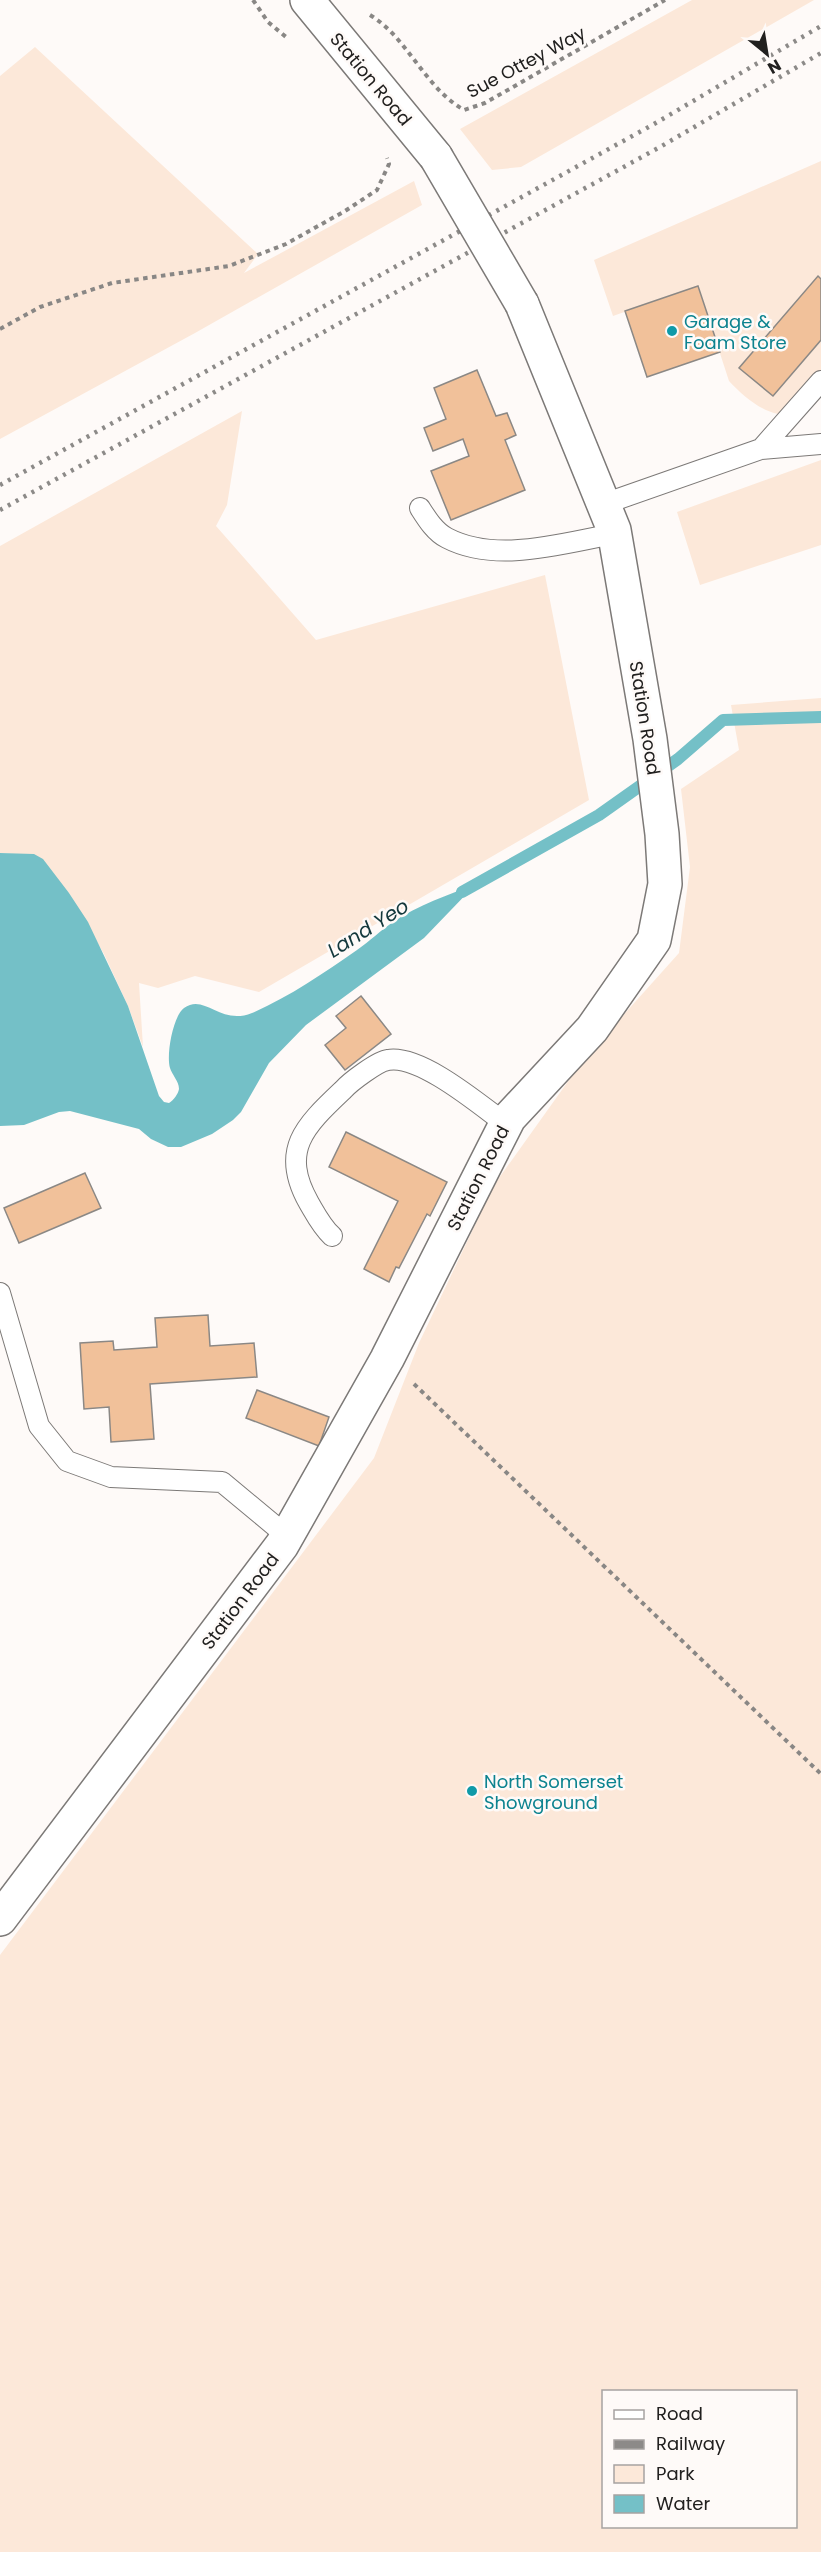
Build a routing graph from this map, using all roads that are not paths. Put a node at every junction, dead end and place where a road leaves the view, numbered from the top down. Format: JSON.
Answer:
{"nodes":[{"id":1,"x":307,"y":0,"type":"edge"},
{"id":2,"x":821,"y":381,"type":"edge"},
{"id":3,"x":821,"y":444,"type":"edge"},
{"id":4,"x":761,"y":448,"type":"junction"},
{"id":5,"x":420,"y":508,"type":"dead end"},
{"id":6,"x":609,"y":519,"type":"junction"},
{"id":7,"x":506,"y":1124,"type":"junction"},
{"id":8,"x":332,"y":1236,"type":"dead end"},
{"id":9,"x":0,"y":1293,"type":"edge"},
{"id":10,"x":287,"y":1536,"type":"junction"},
{"id":11,"x":0,"y":1919,"type":"edge"}],
"edges":[{"from":1,"to":6,"type":"street","name":"Station Road","bridge":true},
{"from":2,"to":4,"type":"lane"},
{"from":3,"to":4,"type":"lane"},
{"from":4,"to":6,"type":"lane"},
{"from":5,"to":6,"type":"lane"},
{"from":6,"to":7,"type":"street","name":"Station Road"},
{"from":7,"to":8,"type":"lane"},
{"from":7,"to":10,"type":"street","name":"Station Road"},
{"from":9,"to":10,"type":"lane"},
{"from":10,"to":11,"type":"street","name":"Station Road"}]}
